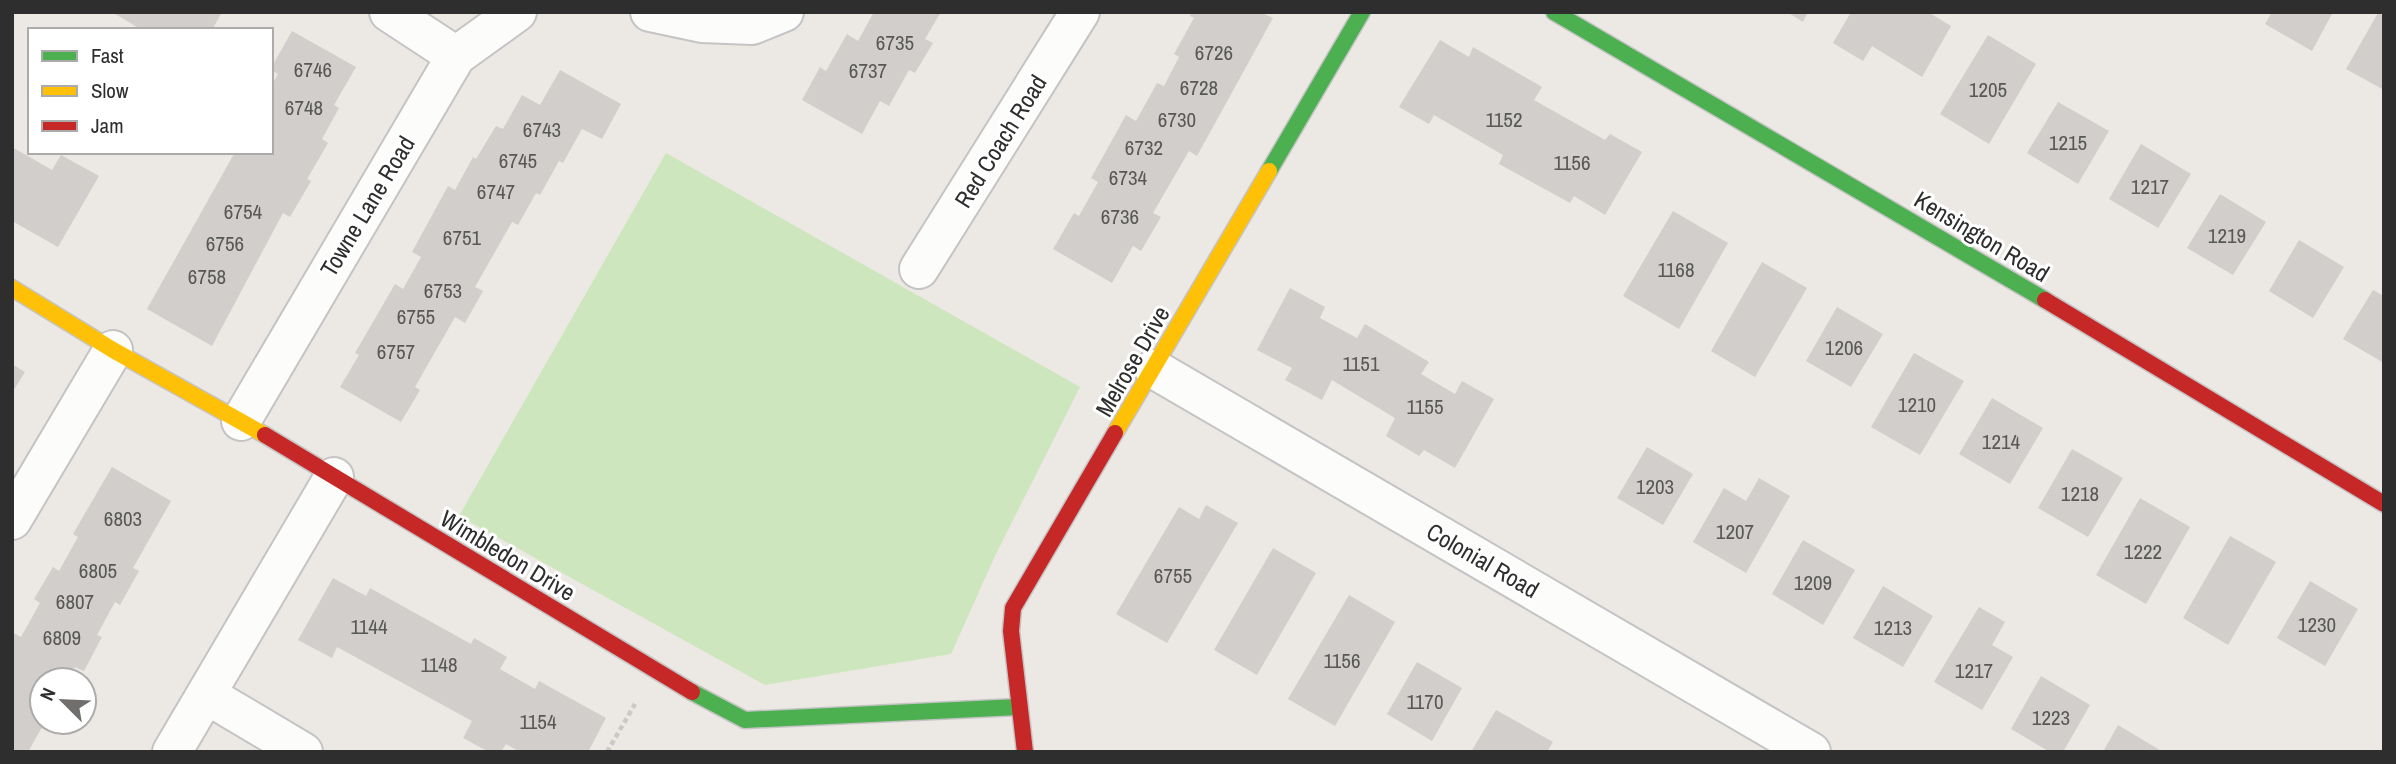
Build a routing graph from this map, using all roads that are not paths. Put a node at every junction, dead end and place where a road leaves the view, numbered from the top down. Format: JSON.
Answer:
{"nodes":[{"id":1,"x":389,"y":12,"type":"edge"},
{"id":2,"x":517,"y":12,"type":"edge"},
{"id":3,"x":650,"y":12,"type":"edge"},
{"id":4,"x":784,"y":12,"type":"edge"},
{"id":5,"x":1080,"y":12,"type":"edge"},
{"id":6,"x":1362,"y":12,"type":"edge"},
{"id":7,"x":1554,"y":12,"type":"edge"},
{"id":8,"x":456,"y":56,"type":"junction"},
{"id":9,"x":919,"y":269,"type":"dead end"},
{"id":10,"x":12,"y":288,"type":"edge"},
{"id":11,"x":113,"y":350,"type":"junction"},
{"id":12,"x":1154,"y":369,"type":"junction"},
{"id":13,"x":240,"y":421,"type":"junction"},
{"id":14,"x":334,"y":477,"type":"junction"},
{"id":15,"x":2384,"y":504,"type":"edge"},
{"id":16,"x":12,"y":520,"type":"edge"},
{"id":17,"x":207,"y":695,"type":"junction"},
{"id":18,"x":1019,"y":707,"type":"junction"},
{"id":19,"x":172,"y":752,"type":"edge"},
{"id":20,"x":303,"y":752,"type":"edge"},
{"id":21,"x":1025,"y":752,"type":"edge"},
{"id":22,"x":1811,"y":752,"type":"edge"}],
"edges":[{"from":1,"to":8,"type":"street"},
{"from":2,"to":8,"type":"street","name":"Towne Lane Road"},
{"from":3,"to":4,"type":"street"},
{"from":5,"to":9,"type":"street","name":"Red Coach Road"},
{"from":6,"to":12,"type":"street","name":"Melrose Drive"},
{"from":7,"to":15,"type":"street","name":"Kensington Road"},
{"from":8,"to":13,"type":"street","name":"Towne Lane Road"},
{"from":10,"to":11,"type":"street","name":"Wimbledon Drive"},
{"from":11,"to":13,"type":"street","name":"Wimbledon Drive"},
{"from":11,"to":16,"type":"street"},
{"from":12,"to":18,"type":"street","name":"Melrose Drive"},
{"from":12,"to":22,"type":"street","name":"Colonial Road"},
{"from":13,"to":14,"type":"street","name":"Wimbledon Drive"},
{"from":14,"to":17,"type":"street"},
{"from":14,"to":18,"type":"street","name":"Wimbledon Drive"},
{"from":17,"to":19,"type":"street"},
{"from":17,"to":20,"type":"street"},
{"from":18,"to":21,"type":"street","name":"Melrose Drive"}]}
